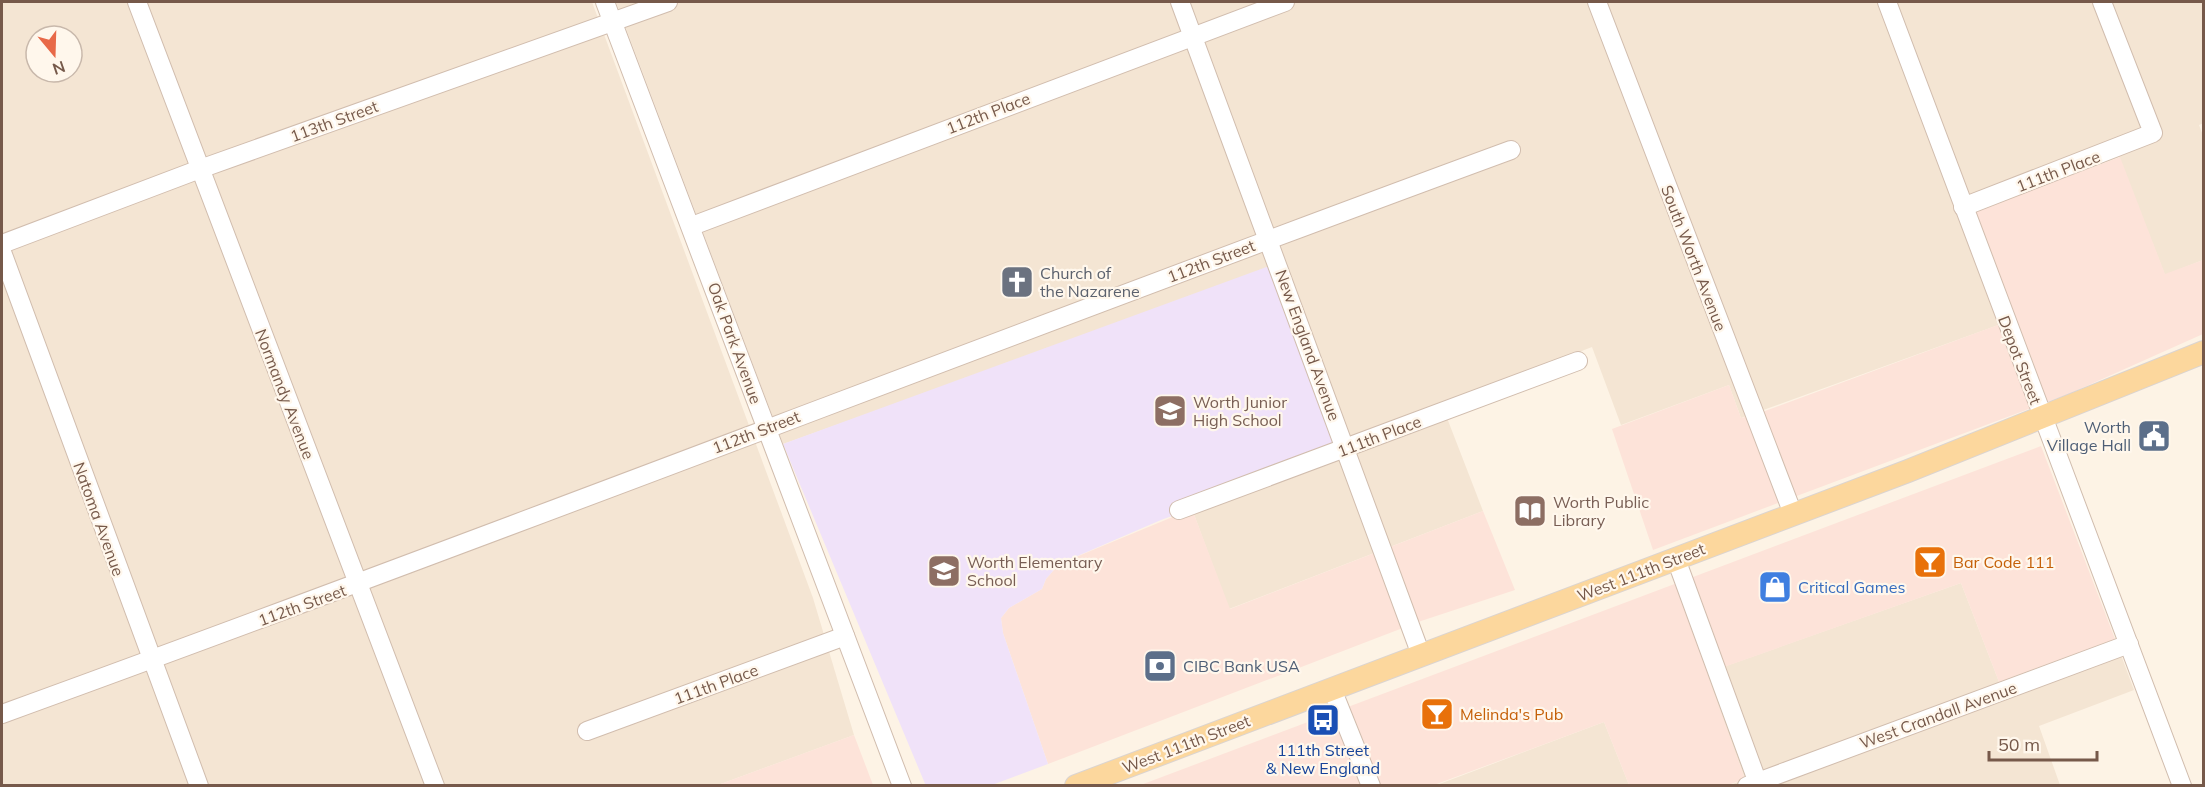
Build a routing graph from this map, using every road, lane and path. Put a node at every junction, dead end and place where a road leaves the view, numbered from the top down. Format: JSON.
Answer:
{"nodes":[{"id":1,"x":137,"y":2,"type":"edge"},
{"id":2,"x":605,"y":2,"type":"edge"},
{"id":3,"x":668,"y":2,"type":"edge"},
{"id":4,"x":1180,"y":2,"type":"edge"},
{"id":5,"x":1285,"y":2,"type":"edge"},
{"id":6,"x":1597,"y":2,"type":"edge"},
{"id":7,"x":1887,"y":2,"type":"edge"},
{"id":8,"x":2102,"y":2,"type":"edge"},
{"id":9,"x":613,"y":22,"type":"junction"},
{"id":10,"x":1193,"y":36,"type":"junction"},
{"id":11,"x":1511,"y":150,"type":"dead end"},
{"id":12,"x":200,"y":169,"type":"junction"},
{"id":13,"x":1963,"y":207,"type":"junction"},
{"id":14,"x":692,"y":226,"type":"junction"},
{"id":15,"x":1270,"y":238,"type":"junction"},
{"id":16,"x":2,"y":244,"type":"edge"},
{"id":17,"x":2,"y":252,"type":"edge"},
{"id":18,"x":2204,"y":352,"type":"edge"},
{"id":19,"x":1578,"y":361,"type":"dead end"},
{"id":20,"x":2042,"y":418,"type":"junction"},
{"id":21,"x":766,"y":428,"type":"junction"},
{"id":22,"x":1346,"y":449,"type":"junction"},
{"id":23,"x":1179,"y":510,"type":"dead end"},
{"id":24,"x":1793,"y":514,"type":"junction"},
{"id":25,"x":1677,"y":559,"type":"junction"},
{"id":26,"x":357,"y":585,"type":"junction"},
{"id":27,"x":845,"y":636,"type":"junction"},
{"id":28,"x":2129,"y":644,"type":"junction"},
{"id":29,"x":1420,"y":655,"type":"junction"},
{"id":30,"x":151,"y":660,"type":"junction"},
{"id":31,"x":1332,"y":688,"type":"junction"},
{"id":32,"x":2,"y":714,"type":"edge"},
{"id":33,"x":587,"y":731,"type":"dead end"},
{"id":34,"x":1755,"y":784,"type":"edge"},
{"id":35,"x":199,"y":786,"type":"edge"},
{"id":36,"x":435,"y":786,"type":"edge"},
{"id":37,"x":902,"y":786,"type":"edge"},
{"id":38,"x":1076,"y":786,"type":"edge"},
{"id":39,"x":1371,"y":786,"type":"edge"},
{"id":40,"x":2182,"y":786,"type":"edge"}],
"edges":[{"from":1,"to":12,"type":"street","name":"Normandy Avenue"},
{"from":2,"to":9,"type":"street","name":"Oak Park Avenue"},
{"from":3,"to":9,"type":"street","name":"113th Street"},
{"from":4,"to":10,"type":"street","name":"New England Avenue"},
{"from":5,"to":10,"type":"street","name":"112th Place"},
{"from":6,"to":24,"type":"street","name":"South Worth Avenue"},
{"from":7,"to":13,"type":"street","name":"Depot Street"},
{"from":8,"to":13,"type":"street","name":"111th Place"},
{"from":9,"to":12,"type":"street","name":"113th Street"},
{"from":9,"to":14,"type":"street","name":"Oak Park Avenue"},
{"from":10,"to":14,"type":"street","name":"112th Place"},
{"from":10,"to":15,"type":"street","name":"New England Avenue"},
{"from":11,"to":15,"type":"street","name":"112th Street"},
{"from":12,"to":16,"type":"street","name":"113th Street"},
{"from":12,"to":26,"type":"street","name":"Normandy Avenue"},
{"from":13,"to":20,"type":"street","name":"Depot Street"},
{"from":14,"to":21,"type":"street","name":"Oak Park Avenue"},
{"from":15,"to":21,"type":"street","name":"112th Street"},
{"from":15,"to":22,"type":"street","name":"New England Avenue"},
{"from":17,"to":30,"type":"street","name":"Natoma Avenue"},
{"from":18,"to":20,"type":"main road","name":"West 111th Street"},
{"from":19,"to":22,"type":"street","name":"111th Place"},
{"from":20,"to":24,"type":"main road","name":"West 111th Street"},
{"from":20,"to":28,"type":"street","name":"Depot Street"},
{"from":21,"to":26,"type":"street","name":"112th Street"},
{"from":21,"to":27,"type":"street","name":"Oak Park Avenue"},
{"from":22,"to":23,"type":"street","name":"111th Place"},
{"from":22,"to":29,"type":"street","name":"New England Avenue"},
{"from":24,"to":25,"type":"main road","name":"West 111th Street"},
{"from":25,"to":29,"type":"main road","name":"West 111th Street"},
{"from":25,"to":34,"type":"street"},
{"from":26,"to":30,"type":"street","name":"112th Street"},
{"from":26,"to":36,"type":"street","name":"Normandy Avenue"},
{"from":27,"to":33,"type":"street","name":"111th Place"},
{"from":27,"to":37,"type":"street","name":"Oak Park Avenue"},
{"from":28,"to":34,"type":"street","name":"West Crandall Avenue"},
{"from":28,"to":40,"type":"street","name":"Depot Street"},
{"from":29,"to":31,"type":"main road","name":"West 111th Street"},
{"from":30,"to":32,"type":"street","name":"112th Street"},
{"from":30,"to":35,"type":"street","name":"Natoma Avenue"},
{"from":31,"to":38,"type":"main road","name":"West 111th Street"},
{"from":31,"to":39,"type":"street"}]}
